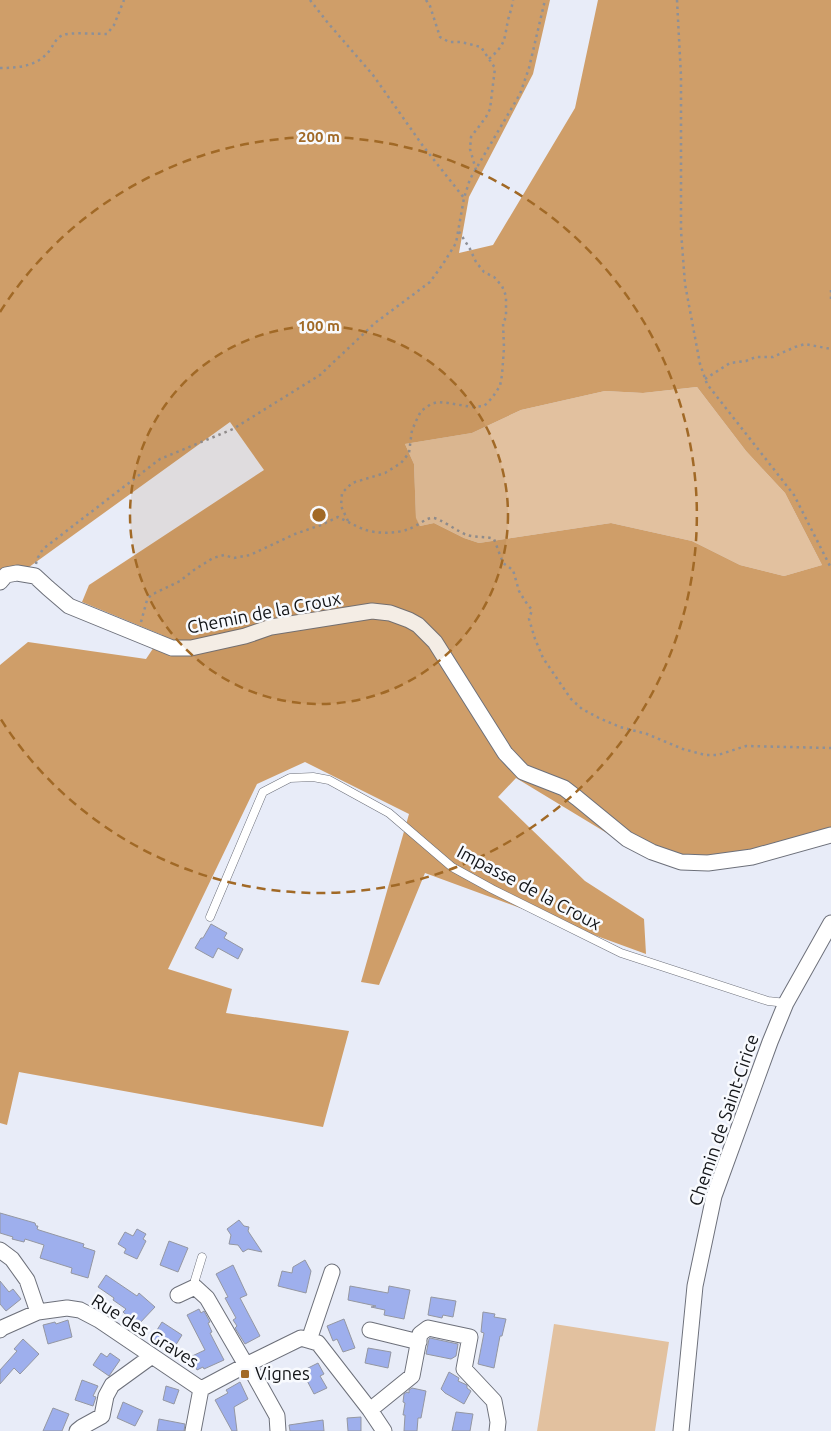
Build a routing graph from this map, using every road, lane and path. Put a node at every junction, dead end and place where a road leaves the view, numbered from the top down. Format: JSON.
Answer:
{"nodes":[{"id":1,"x":124,"y":0,"type":"edge"},
{"id":2,"x":310,"y":0,"type":"edge"},
{"id":3,"x":426,"y":0,"type":"edge"},
{"id":4,"x":513,"y":0,"type":"edge"},
{"id":5,"x":545,"y":0,"type":"edge"},
{"id":6,"x":677,"y":0,"type":"edge"},
{"id":7,"x":489,"y":59,"type":"junction"},
{"id":8,"x":0,"y":68,"type":"edge"},
{"id":9,"x":476,"y":170,"type":"junction"},
{"id":10,"x":464,"y":198,"type":"junction"},
{"id":11,"x":458,"y":230,"type":"junction"},
{"id":12,"x":831,"y":290,"type":"edge"},
{"id":13,"x":831,"y":303,"type":"edge"},
{"id":14,"x":831,"y":349,"type":"edge"},
{"id":15,"x":706,"y":379,"type":"junction"},
{"id":16,"x":348,"y":521,"type":"junction"},
{"id":17,"x":831,"y":568,"type":"edge"},
{"id":18,"x":35,"y":576,"type":"junction"},
{"id":19,"x":0,"y":582,"type":"edge"},
{"id":20,"x":142,"y":636,"type":"junction"},
{"id":21,"x":831,"y":748,"type":"edge"},
{"id":22,"x":831,"y":835,"type":"edge"},
{"id":23,"x":210,"y":917,"type":"dead end"},
{"id":24,"x":831,"y":923,"type":"edge"},
{"id":25,"x":786,"y":1002,"type":"junction"},
{"id":26,"x":0,"y":1250,"type":"edge"},
{"id":27,"x":202,"y":1257,"type":"dead end"},
{"id":28,"x":332,"y":1272,"type":"dead end"},
{"id":29,"x":194,"y":1287,"type":"junction"},
{"id":30,"x":178,"y":1295,"type":"dead end"},
{"id":31,"x":38,"y":1312,"type":"junction"},
{"id":32,"x":0,"y":1330,"type":"edge"},
{"id":33,"x":370,"y":1330,"type":"dead end"},
{"id":34,"x":309,"y":1340,"type":"junction"},
{"id":35,"x":419,"y":1342,"type":"junction"},
{"id":36,"x":152,"y":1356,"type":"junction"},
{"id":37,"x":247,"y":1365,"type":"junction"},
{"id":38,"x":201,"y":1390,"type":"junction"},
{"id":39,"x":370,"y":1410,"type":"junction"},
{"id":40,"x":80,"y":1429,"type":"edge"},
{"id":41,"x":278,"y":1429,"type":"edge"},
{"id":42,"x":193,"y":1431,"type":"edge"},
{"id":43,"x":384,"y":1431,"type":"edge"},
{"id":44,"x":497,"y":1431,"type":"edge"},
{"id":45,"x":681,"y":1431,"type":"edge"}],
"edges":[{"from":1,"to":8,"type":"path"},
{"from":2,"to":10,"type":"path"},
{"from":3,"to":7,"type":"path"},
{"from":4,"to":7,"type":"path"},
{"from":5,"to":9,"type":"path"},
{"from":6,"to":15,"type":"path"},
{"from":7,"to":9,"type":"path"},
{"from":9,"to":10,"type":"path"},
{"from":10,"to":11,"type":"path"},
{"from":11,"to":16,"type":"path"},
{"from":11,"to":18,"type":"path"},
{"from":12,"to":13,"type":"path"},
{"from":14,"to":15,"type":"path"},
{"from":15,"to":17,"type":"path"},
{"from":16,"to":20,"type":"path"},
{"from":16,"to":21,"type":"path"},
{"from":18,"to":19,"type":"street"},
{"from":18,"to":20,"type":"street","name":"Chemin de la Croux"},
{"from":20,"to":22,"type":"street","name":"Chemin de la Croux"},
{"from":23,"to":25,"type":"lane","name":"Impasse de la Croux"},
{"from":24,"to":25,"type":"street","name":"Chemin de Saint-Cirice"},
{"from":25,"to":45,"type":"street","name":"Chemin de Saint-Cirice"},
{"from":26,"to":31,"type":"street"},
{"from":27,"to":29,"type":"lane"},
{"from":28,"to":34,"type":"street"},
{"from":29,"to":30,"type":"street"},
{"from":29,"to":37,"type":"street"},
{"from":31,"to":32,"type":"street","name":"Rue des Graves"},
{"from":31,"to":36,"type":"street","name":"Rue des Graves"},
{"from":33,"to":35,"type":"street"},
{"from":34,"to":37,"type":"street"},
{"from":34,"to":39,"type":"street"},
{"from":35,"to":39,"type":"street"},
{"from":35,"to":44,"type":"street"},
{"from":36,"to":38,"type":"street","name":"Rue des Graves"},
{"from":36,"to":40,"type":"street"},
{"from":37,"to":38,"type":"street"},
{"from":37,"to":41,"type":"street"},
{"from":38,"to":42,"type":"street","name":"Rue des Graves"},
{"from":39,"to":43,"type":"street"}]}
